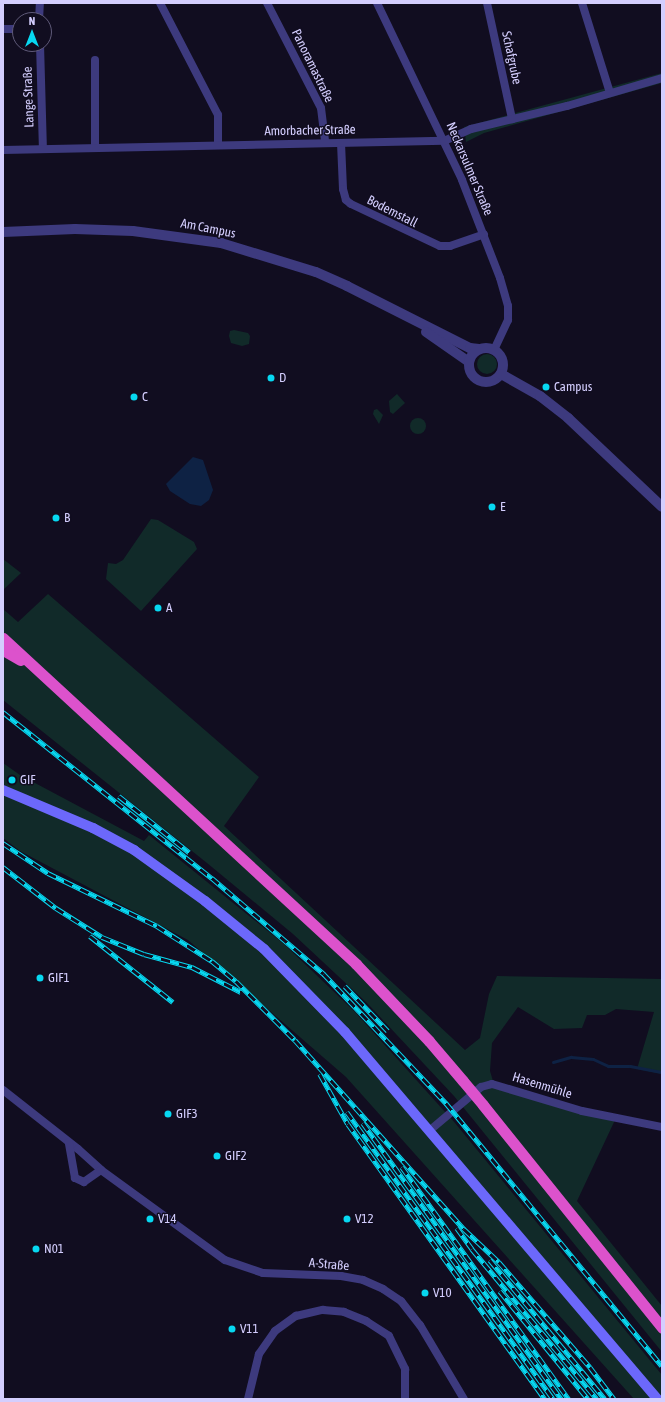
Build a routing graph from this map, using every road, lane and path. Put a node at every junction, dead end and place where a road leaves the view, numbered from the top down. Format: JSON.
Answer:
{"nodes":[{"id":1,"x":160,"y":3,"type":"edge"},
{"id":2,"x":267,"y":3,"type":"edge"},
{"id":3,"x":377,"y":3,"type":"edge"},
{"id":4,"x":487,"y":3,"type":"edge"},
{"id":5,"x":582,"y":3,"type":"edge"},
{"id":6,"x":40,"y":52,"type":"edge"},
{"id":7,"x":95,"y":60,"type":"dead end"},
{"id":8,"x":662,"y":78,"type":"edge"},
{"id":9,"x":610,"y":93,"type":"junction"},
{"id":10,"x":512,"y":119,"type":"junction"},
{"id":11,"x":444,"y":141,"type":"junction"},
{"id":12,"x":324,"y":143,"type":"junction"},
{"id":13,"x":341,"y":143,"type":"junction"},
{"id":14,"x":218,"y":144,"type":"junction"},
{"id":15,"x":95,"y":148,"type":"junction"},
{"id":16,"x":43,"y":149,"type":"junction"},
{"id":17,"x":3,"y":150,"type":"edge"},
{"id":18,"x":3,"y":232,"type":"edge"},
{"id":19,"x":484,"y":234,"type":"junction"},
{"id":20,"x":394,"y":311,"type":"junction"},
{"id":21,"x":479,"y":349,"type":"junction"},
{"id":22,"x":494,"y":350,"type":"junction"},
{"id":23,"x":469,"y":362,"type":"junction"},
{"id":24,"x":501,"y":374,"type":"junction"},
{"id":25,"x":662,"y":507,"type":"edge"},
{"id":26,"x":3,"y":638,"type":"edge"},
{"id":27,"x":3,"y":650,"type":"edge"},
{"id":28,"x":45,"y":675,"type":"junction"},
{"id":29,"x":3,"y":790,"type":"edge"},
{"id":30,"x":3,"y":1090,"type":"edge"},
{"id":31,"x":662,"y":1127,"type":"edge"},
{"id":32,"x":429,"y":1130,"type":"junction"},
{"id":33,"x":69,"y":1143,"type":"junction"},
{"id":34,"x":101,"y":1170,"type":"junction"},
{"id":35,"x":662,"y":1328,"type":"edge"},
{"id":36,"x":248,"y":1399,"type":"edge"},
{"id":37,"x":405,"y":1399,"type":"edge"},
{"id":38,"x":464,"y":1399,"type":"edge"},
{"id":39,"x":657,"y":1399,"type":"edge"}],
"edges":[{"from":1,"to":14,"type":"street"},
{"from":2,"to":12,"type":"street","name":"Panoramastraße"},
{"from":3,"to":11,"type":"street","name":"Neckarsulmer Straße"},
{"from":4,"to":10,"type":"street","name":"Schafgrube"},
{"from":5,"to":9,"type":"street"},
{"from":6,"to":16,"type":"street","name":"Lange Straße"},
{"from":7,"to":15,"type":"street"},
{"from":8,"to":9,"type":"street","name":"Amorbacher Straße"},
{"from":9,"to":10,"type":"street","name":"Amorbacher Straße"},
{"from":10,"to":11,"type":"street","name":"Amorbacher Straße"},
{"from":11,"to":13,"type":"street","name":"Amorbacher Straße"},
{"from":11,"to":19,"type":"street","name":"Neckarsulmer Straße"},
{"from":12,"to":13,"type":"street","name":"Amorbacher Straße"},
{"from":12,"to":14,"type":"street","name":"Amorbacher Straße"},
{"from":13,"to":19,"type":"street","name":"Bodemstall"},
{"from":14,"to":15,"type":"street","name":"Amorbacher Straße"},
{"from":15,"to":16,"type":"street","name":"Amorbacher Straße"},
{"from":16,"to":17,"type":"street","name":"Amorbacher Straße"},
{"from":18,"to":20,"type":"street","name":"Am Campus"},
{"from":19,"to":22,"type":"street","name":"Neckarsulmer Straße"},
{"from":20,"to":21,"type":"street","name":"Am Campus"},
{"from":20,"to":23,"type":"street","name":"Am Campus"},
{"from":21,"to":22,"type":"street"},
{"from":21,"to":23,"type":"street"},
{"from":22,"to":24,"type":"street"},
{"from":23,"to":24,"type":"street"},
{"from":24,"to":25,"type":"street"},
{"from":26,"to":28,"type":"highway"},
{"from":27,"to":28,"type":"highway"},
{"from":28,"to":35,"type":"highway","bridge":true},
{"from":29,"to":32,"type":"main road"},
{"from":30,"to":33,"type":"street","name":"A-Straße"},
{"from":31,"to":32,"type":"street","name":"Hasenmühle"},
{"from":32,"to":39,"type":"main road"},
{"from":33,"to":34,"type":"street","name":"A-Straße"},
{"from":33,"to":34,"type":"street"},
{"from":34,"to":38,"type":"street","name":"A-Straße"},
{"from":36,"to":37,"type":"street"}]}
